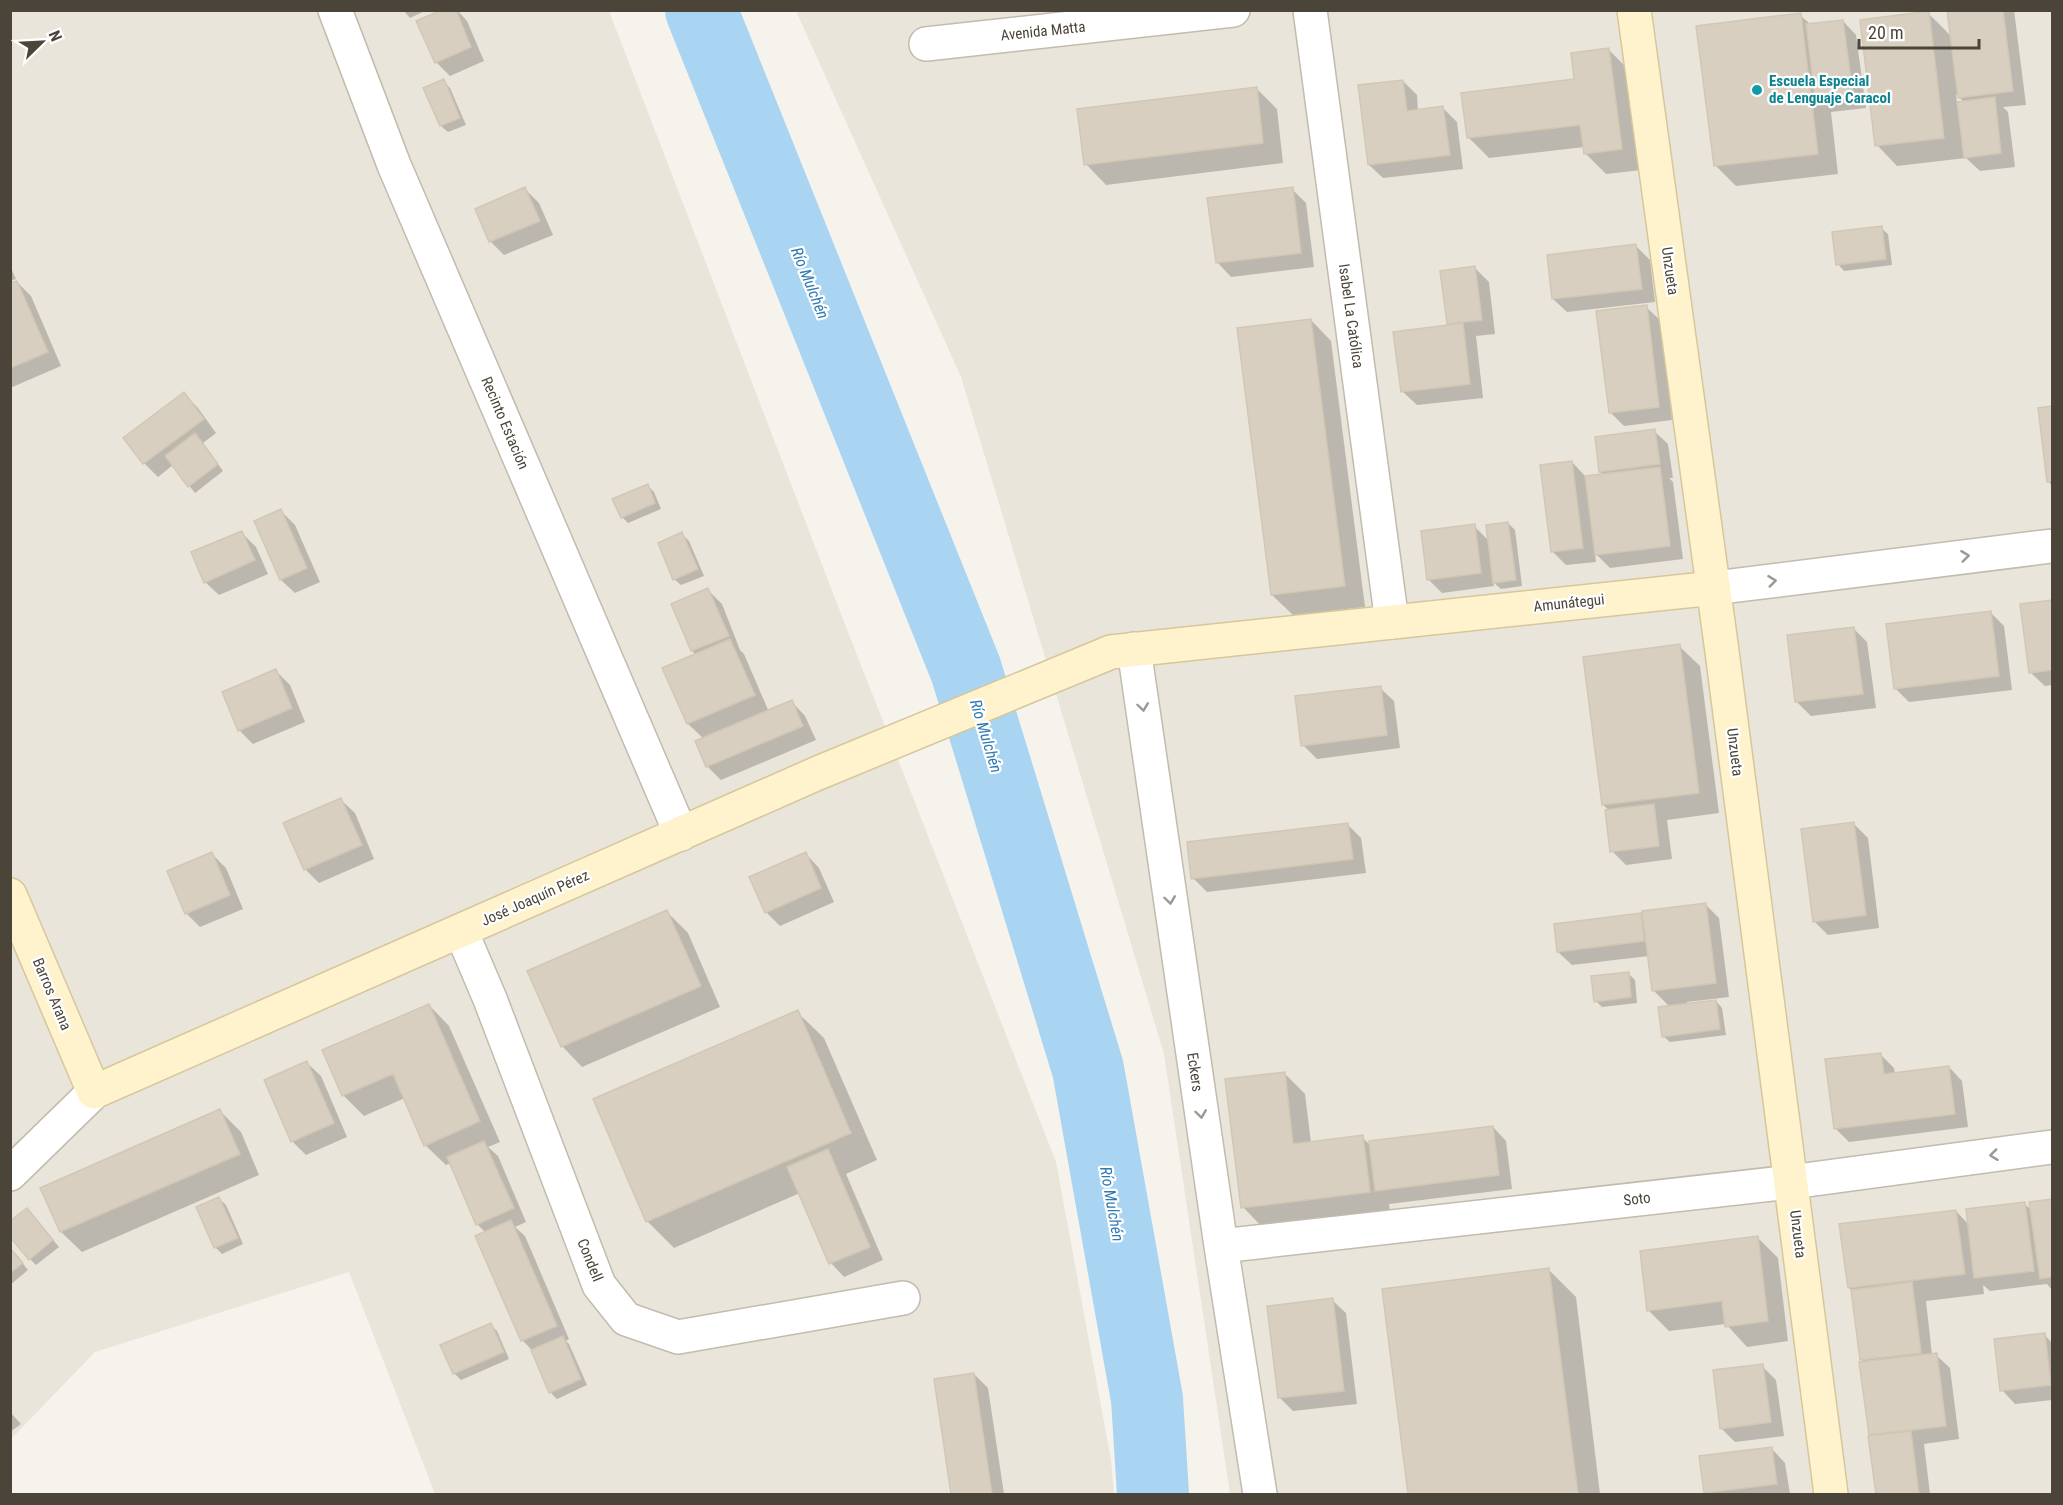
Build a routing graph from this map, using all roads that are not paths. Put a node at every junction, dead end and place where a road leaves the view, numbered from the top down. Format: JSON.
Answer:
{"nodes":[{"id":1,"x":335,"y":10,"type":"edge"},
{"id":2,"x":1233,"y":10,"type":"edge"},
{"id":3,"x":1310,"y":10,"type":"edge"},
{"id":4,"x":1634,"y":10,"type":"edge"},
{"id":5,"x":926,"y":44,"type":"dead end"},
{"id":6,"x":2052,"y":546,"type":"edge"},
{"id":7,"x":1714,"y":588,"type":"junction"},
{"id":8,"x":1392,"y":622,"type":"junction"},
{"id":9,"x":1134,"y":649,"type":"junction"},
{"id":10,"x":1086,"y":661,"type":"joint"},
{"id":11,"x":681,"y":834,"type":"junction"},
{"id":12,"x":10,"y":895,"type":"edge"},
{"id":13,"x":461,"y":931,"type":"junction"},
{"id":14,"x":94,"y":1092,"type":"junction"},
{"id":15,"x":2052,"y":1147,"type":"edge"},
{"id":16,"x":10,"y":1174,"type":"edge"},
{"id":17,"x":1791,"y":1182,"type":"junction"},
{"id":18,"x":1221,"y":1246,"type":"junction"},
{"id":19,"x":903,"y":1298,"type":"dead end"},
{"id":20,"x":1260,"y":1494,"type":"edge"},
{"id":21,"x":1831,"y":1494,"type":"edge"}],
"edges":[{"from":1,"to":11,"type":"street","name":"Recinto Estación"},
{"from":2,"to":5,"type":"street","name":"Avenida Matta"},
{"from":3,"to":8,"type":"street","name":"Isabel La Católica"},
{"from":4,"to":7,"type":"main road","name":"Unzueta"},
{"from":7,"to":6,"type":"street","name":"Amunátegui","one_way":true},
{"from":7,"to":8,"type":"main road","name":"Amunátegui"},
{"from":7,"to":17,"type":"main road","name":"Unzueta"},
{"from":8,"to":9,"type":"main road","name":"Amunátegui"},
{"from":9,"to":10,"type":"main road","name":"Amunátegui"},
{"from":9,"to":18,"type":"street","name":"Eckers","one_way":true},
{"from":10,"to":11,"type":"main road","name":"José Joaquín Pérez"},
{"from":11,"to":13,"type":"main road","name":"José Joaquín Pérez"},
{"from":12,"to":14,"type":"main road","name":"Barros Arana"},
{"from":13,"to":14,"type":"main road","name":"José Joaquín Pérez"},
{"from":13,"to":19,"type":"street","name":"Condell"},
{"from":14,"to":16,"type":"street","name":"José Joaquín Pérez"},
{"from":15,"to":17,"type":"street","name":"Soto","one_way":true},
{"from":17,"to":18,"type":"street","name":"Soto"},
{"from":17,"to":21,"type":"main road","name":"Unzueta"},
{"from":18,"to":20,"type":"street","name":"Eckers"}]}
